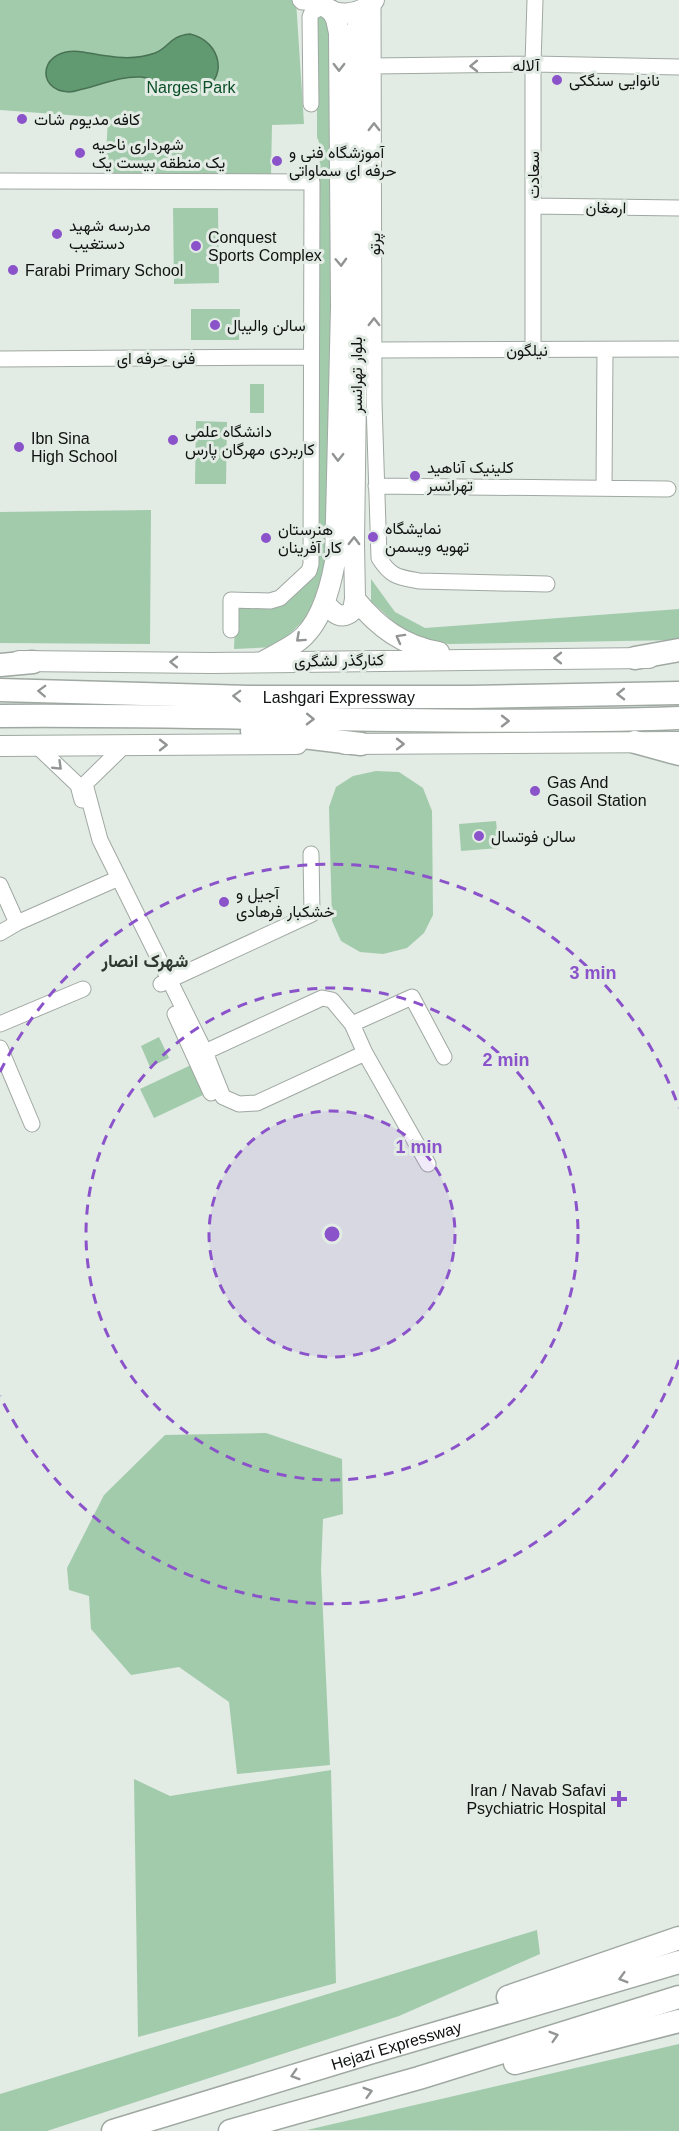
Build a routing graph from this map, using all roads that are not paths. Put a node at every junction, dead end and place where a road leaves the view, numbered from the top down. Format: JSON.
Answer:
{"nodes":[{"id":1,"x":300,"y":0,"type":"edge"},
{"id":2,"x":536,"y":0,"type":"edge"},
{"id":3,"x":370,"y":4,"type":"edge"},
{"id":4,"x":325,"y":5,"type":"edge"},
{"id":5,"x":533,"y":64,"type":"junction"},
{"id":6,"x":373,"y":66,"type":"junction"},
{"id":7,"x":679,"y":67,"type":"edge"},
{"id":8,"x":311,"y":104,"type":"dead end"},
{"id":9,"x":0,"y":181,"type":"edge"},
{"id":10,"x":533,"y":206,"type":"junction"},
{"id":11,"x":679,"y":208,"type":"edge"},
{"id":12,"x":679,"y":349,"type":"edge"},
{"id":13,"x":374,"y":350,"type":"junction"},
{"id":14,"x":533,"y":350,"type":"junction"},
{"id":15,"x":605,"y":350,"type":"junction"},
{"id":16,"x":311,"y":357,"type":"junction"},
{"id":17,"x":0,"y":359,"type":"edge"},
{"id":18,"x":374,"y":402,"type":"junction"},
{"id":19,"x":356,"y":435,"type":"junction"},
{"id":20,"x":376,"y":486,"type":"junction"},
{"id":21,"x":604,"y":488,"type":"junction"},
{"id":22,"x":668,"y":489,"type":"dead end"},
{"id":23,"x":547,"y":584,"type":"dead end"},
{"id":24,"x":355,"y":599,"type":"junction"},
{"id":25,"x":325,"y":603,"type":"junction"},
{"id":26,"x":231,"y":630,"type":"dead end"},
{"id":27,"x":679,"y":650,"type":"edge"},
{"id":28,"x":476,"y":658,"type":"junction"},
{"id":29,"x":635,"y":658,"type":"junction"},
{"id":30,"x":679,"y":658,"type":"edge"},
{"id":31,"x":0,"y":660,"type":"edge"},
{"id":32,"x":264,"y":661,"type":"junction"},
{"id":33,"x":33,"y":662,"type":"junction"},
{"id":34,"x":0,"y":665,"type":"edge"},
{"id":35,"x":0,"y":690,"type":"edge"},
{"id":36,"x":679,"y":693,"type":"edge"},
{"id":37,"x":120,"y":715,"type":"junction"},
{"id":38,"x":0,"y":716,"type":"edge"},
{"id":39,"x":679,"y":718,"type":"edge"},
{"id":40,"x":635,"y":742,"type":"junction"},
{"id":41,"x":679,"y":742,"type":"edge"},
{"id":42,"x":361,"y":744,"type":"junction"},
{"id":43,"x":125,"y":745,"type":"junction"},
{"id":44,"x":0,"y":746,"type":"edge"},
{"id":45,"x":37,"y":746,"type":"junction"},
{"id":46,"x":679,"y":754,"type":"edge"},
{"id":47,"x":311,"y":854,"type":"dead end"},
{"id":48,"x":116,"y":880,"type":"junction"},
{"id":49,"x":0,"y":885,"type":"edge"},
{"id":50,"x":17,"y":923,"type":"junction"},
{"id":51,"x":0,"y":933,"type":"edge"},
{"id":52,"x":165,"y":982,"type":"junction"},
{"id":53,"x":83,"y":989,"type":"dead end"},
{"id":54,"x":0,"y":1024,"type":"edge"},
{"id":55,"x":352,"y":1024,"type":"junction"},
{"id":56,"x":0,"y":1048,"type":"edge"},
{"id":57,"x":205,"y":1052,"type":"junction"},
{"id":58,"x":365,"y":1053,"type":"junction"},
{"id":59,"x":444,"y":1057,"type":"dead end"},
{"id":60,"x":223,"y":1097,"type":"junction"},
{"id":61,"x":32,"y":1124,"type":"dead end"},
{"id":62,"x":428,"y":1164,"type":"dead end"},
{"id":63,"x":679,"y":1938,"type":"edge"},
{"id":64,"x":679,"y":1962,"type":"edge"},
{"id":65,"x":679,"y":1997,"type":"edge"},
{"id":66,"x":679,"y":2021,"type":"edge"},
{"id":67,"x":369,"y":2053,"type":"junction"},
{"id":68,"x":419,"y":2078,"type":"junction"},
{"id":69,"x":114,"y":2131,"type":"edge"},
{"id":70,"x":230,"y":2131,"type":"edge"}],
"edges":[{"from":1,"to":4,"type":"street"},
{"from":2,"to":5,"type":"street","name":"سعادت"},
{"from":3,"to":4,"type":"main road"},
{"from":3,"to":6,"type":"street","name":"پرتو"},
{"from":3,"to":19,"type":"main road","name":"بلوار تهرانسر"},
{"from":4,"to":8,"type":"street"},
{"from":4,"to":25,"type":"main road","name":"بلوار تهرانسر","one_way":true},
{"from":5,"to":6,"type":"street","name":"آلاله","one_way":true},
{"from":5,"to":7,"type":"street","name":"آلاله"},
{"from":5,"to":10,"type":"street","name":"سعادت"},
{"from":13,"to":6,"type":"street","name":"پرتو","one_way":true},
{"from":9,"to":16,"type":"street"},
{"from":10,"to":11,"type":"street","name":"ارمغان"},
{"from":10,"to":14,"type":"street","name":"سعادت"},
{"from":12,"to":15,"type":"street","name":"نیلگون"},
{"from":13,"to":14,"type":"street","name":"نیلگون"},
{"from":13,"to":18,"type":"street","name":"پرتو"},
{"from":14,"to":15,"type":"street","name":"نیلگون"},
{"from":15,"to":21,"type":"street"},
{"from":16,"to":17,"type":"street","name":"فنی حرفه ای"},
{"from":16,"to":26,"type":"street"},
{"from":18,"to":19,"type":"street"},
{"from":18,"to":20,"type":"street","name":"پرتو"},
{"from":24,"to":19,"type":"main road","name":"بلوار تهرانسر","one_way":true},
{"from":20,"to":21,"type":"street"},
{"from":20,"to":23,"type":"street","name":"پرتو"},
{"from":21,"to":22,"type":"street"},
{"from":24,"to":25,"type":"main road"},
{"from":28,"to":24,"type":"main road","one_way":true},
{"from":25,"to":32,"type":"main road","name":"بلوار تهرانسر","one_way":true},
{"from":27,"to":29,"type":"highway"},
{"from":29,"to":28,"type":"main road","name":"کنارگذر لشگری","one_way":true},
{"from":28,"to":32,"type":"main road","name":"کنارگذر لشگری"},
{"from":29,"to":30,"type":"main road","name":"کنارگذر لشگری"},
{"from":31,"to":33,"type":"main road","name":"کنارگذر لشگری"},
{"from":32,"to":33,"type":"main road","name":"کنارگذر لشگری","one_way":true},
{"from":33,"to":34,"type":"highway"},
{"from":36,"to":35,"type":"highway","name":"Lashgari Expressway","one_way":true},
{"from":37,"to":38,"type":"highway","name":"Lashgari Expressway"},
{"from":37,"to":39,"type":"highway","name":"Lashgari Expressway","one_way":true},
{"from":37,"to":42,"type":"highway"},
{"from":40,"to":41,"type":"main road"},
{"from":42,"to":40,"type":"main road","one_way":true},
{"from":40,"to":46,"type":"highway"},
{"from":43,"to":42,"type":"main road","one_way":true},
{"from":43,"to":45,"type":"main road"},
{"from":43,"to":48,"type":"street"},
{"from":44,"to":45,"type":"main road"},
{"from":45,"to":48,"type":"street","one_way":true},
{"from":47,"to":52,"type":"street"},
{"from":48,"to":50,"type":"street"},
{"from":48,"to":52,"type":"street"},
{"from":49,"to":50,"type":"street"},
{"from":50,"to":51,"type":"street"},
{"from":52,"to":57,"type":"street"},
{"from":52,"to":60,"type":"street"},
{"from":53,"to":54,"type":"street"},
{"from":55,"to":57,"type":"street"},
{"from":55,"to":58,"type":"street"},
{"from":55,"to":59,"type":"street"},
{"from":56,"to":61,"type":"street"},
{"from":57,"to":60,"type":"street"},
{"from":58,"to":60,"type":"street"},
{"from":58,"to":62,"type":"street"},
{"from":63,"to":67,"type":"highway"},
{"from":64,"to":67,"type":"highway","name":"Hejazi Expressway","one_way":true},
{"from":68,"to":65,"type":"highway","one_way":true},
{"from":66,"to":68,"type":"highway"},
{"from":67,"to":69,"type":"highway","name":"Hejazi Expressway","one_way":true},
{"from":70,"to":68,"type":"highway","one_way":true}]}
